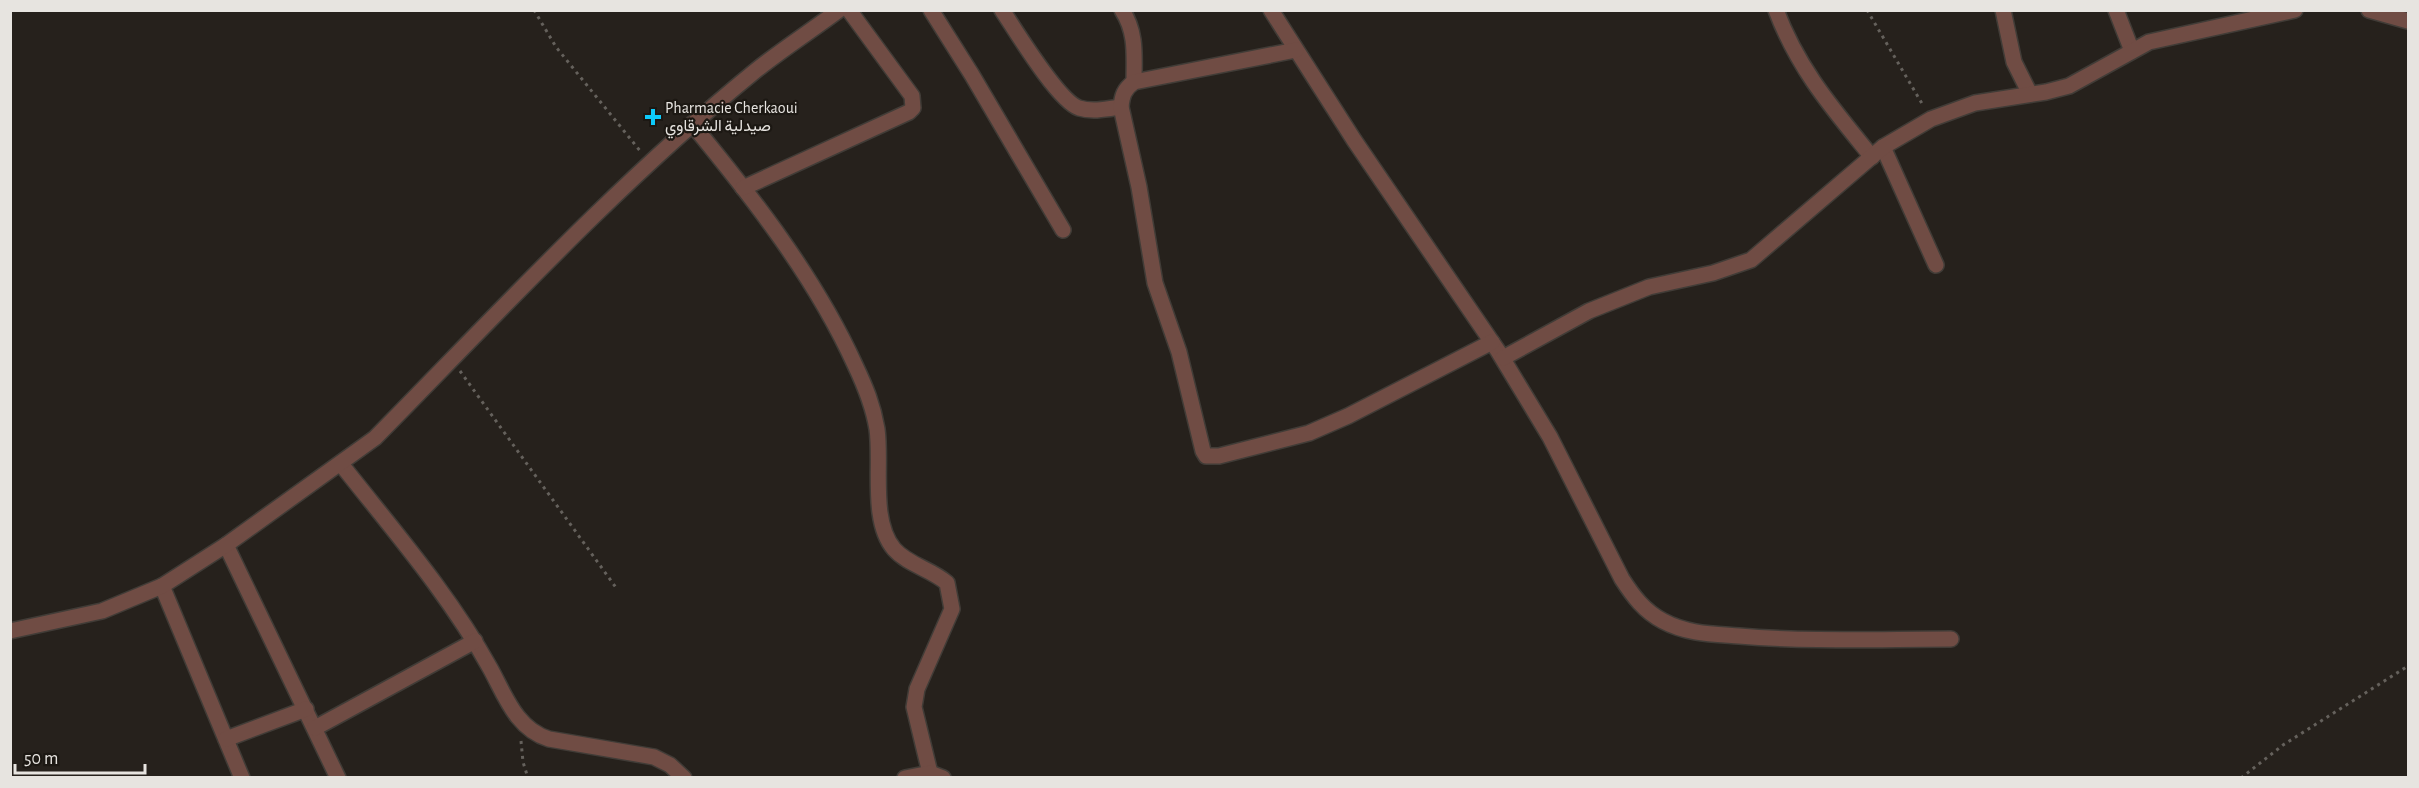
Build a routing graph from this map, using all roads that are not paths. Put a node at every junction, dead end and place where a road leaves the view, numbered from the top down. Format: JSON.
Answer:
{"nodes":[{"id":1,"x":839,"y":10,"type":"edge"},
{"id":2,"x":849,"y":10,"type":"edge"},
{"id":3,"x":931,"y":10,"type":"edge"},
{"id":4,"x":1002,"y":10,"type":"edge"},
{"id":5,"x":1122,"y":10,"type":"edge"},
{"id":6,"x":1271,"y":10,"type":"edge"},
{"id":7,"x":1776,"y":10,"type":"edge"},
{"id":8,"x":2003,"y":10,"type":"edge"},
{"id":9,"x":2116,"y":10,"type":"edge"},
{"id":10,"x":2295,"y":10,"type":"edge"},
{"id":11,"x":2369,"y":10,"type":"edge"},
{"id":12,"x":2409,"y":21,"type":"edge"},
{"id":13,"x":1296,"y":50,"type":"junction"},
{"id":14,"x":2132,"y":51,"type":"junction"},
{"id":15,"x":1134,"y":82,"type":"junction"},
{"id":16,"x":2030,"y":94,"type":"junction"},
{"id":17,"x":1120,"y":107,"type":"junction"},
{"id":18,"x":692,"y":124,"type":"junction"},
{"id":19,"x":1877,"y":152,"type":"junction"},
{"id":20,"x":743,"y":188,"type":"junction"},
{"id":21,"x":1063,"y":230,"type":"dead end"},
{"id":22,"x":1936,"y":265,"type":"dead end"},
{"id":23,"x":1492,"y":342,"type":"junction"},
{"id":24,"x":1503,"y":358,"type":"junction"},
{"id":25,"x":341,"y":464,"type":"junction"},
{"id":26,"x":226,"y":545,"type":"junction"},
{"id":27,"x":162,"y":586,"type":"junction"},
{"id":28,"x":10,"y":631,"type":"edge"},
{"id":29,"x":1951,"y":639,"type":"dead end"},
{"id":30,"x":475,"y":641,"type":"junction"},
{"id":31,"x":306,"y":709,"type":"junction"},
{"id":32,"x":315,"y":728,"type":"junction"},
{"id":33,"x":226,"y":739,"type":"junction"},
{"id":34,"x":936,"y":775,"type":"edge"},
{"id":35,"x":242,"y":777,"type":"edge"},
{"id":36,"x":338,"y":777,"type":"edge"},
{"id":37,"x":684,"y":777,"type":"edge"},
{"id":38,"x":905,"y":777,"type":"edge"}],
"edges":[{"from":1,"to":18,"type":"street"},
{"from":2,"to":20,"type":"street"},
{"from":3,"to":21,"type":"street"},
{"from":4,"to":17,"type":"street"},
{"from":5,"to":15,"type":"street"},
{"from":6,"to":13,"type":"street"},
{"from":7,"to":19,"type":"street"},
{"from":8,"to":16,"type":"street"},
{"from":9,"to":14,"type":"street"},
{"from":10,"to":14,"type":"street"},
{"from":11,"to":12,"type":"street"},
{"from":13,"to":15,"type":"street"},
{"from":13,"to":23,"type":"street"},
{"from":14,"to":16,"type":"street"},
{"from":15,"to":17,"type":"street"},
{"from":16,"to":19,"type":"street"},
{"from":17,"to":23,"type":"street"},
{"from":18,"to":20,"type":"street"},
{"from":18,"to":25,"type":"street"},
{"from":19,"to":22,"type":"street"},
{"from":19,"to":24,"type":"street"},
{"from":20,"to":34,"type":"street"},
{"from":23,"to":24,"type":"street"},
{"from":24,"to":29,"type":"street"},
{"from":25,"to":26,"type":"street"},
{"from":25,"to":30,"type":"street"},
{"from":26,"to":27,"type":"street"},
{"from":26,"to":31,"type":"street"},
{"from":27,"to":28,"type":"street"},
{"from":27,"to":33,"type":"street"},
{"from":30,"to":32,"type":"street"},
{"from":30,"to":37,"type":"street"},
{"from":31,"to":32,"type":"street"},
{"from":31,"to":33,"type":"street"},
{"from":32,"to":36,"type":"street"},
{"from":33,"to":35,"type":"street"},
{"from":34,"to":38,"type":"street"}]}
